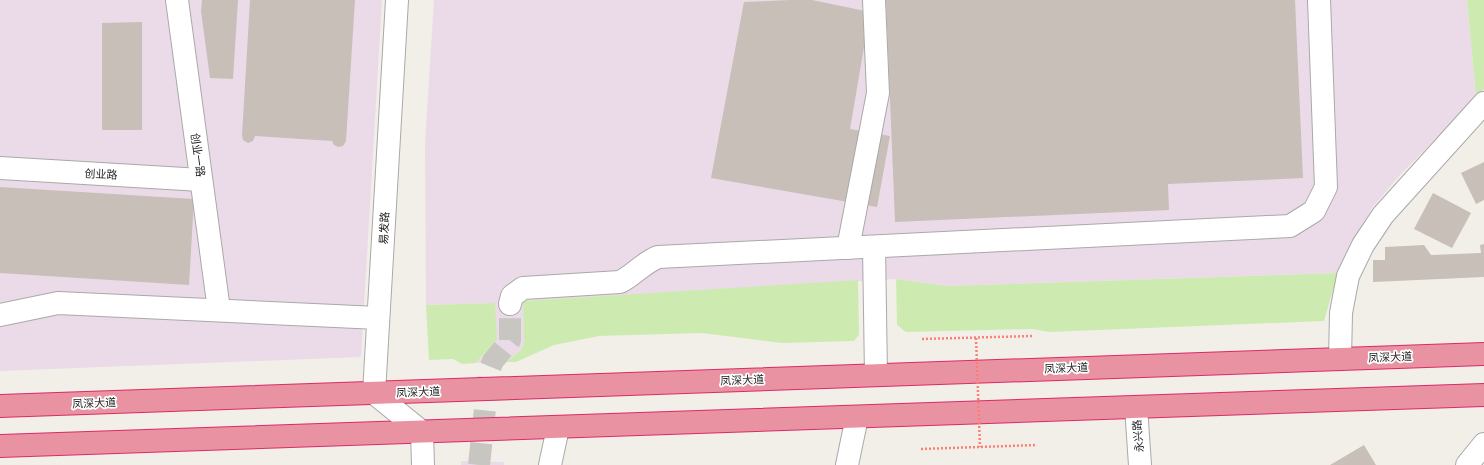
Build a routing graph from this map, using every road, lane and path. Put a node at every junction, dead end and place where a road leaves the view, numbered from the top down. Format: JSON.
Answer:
{"nodes":[{"id":1,"x":177,"y":0,"type":"edge"},
{"id":2,"x":397,"y":0,"type":"edge"},
{"id":3,"x":874,"y":0,"type":"edge"},
{"id":4,"x":1319,"y":0,"type":"edge"},
{"id":5,"x":1484,"y":103,"type":"edge"},
{"id":6,"x":0,"y":168,"type":"edge"},
{"id":7,"x":201,"y":180,"type":"junction"},
{"id":8,"x":874,"y":247,"type":"junction"},
{"id":9,"x":848,"y":248,"type":"junction"},
{"id":10,"x":510,"y":304,"type":"tunnel mouth"},
{"id":11,"x":219,"y":310,"type":"junction"},
{"id":12,"x":0,"y":315,"type":"edge"},
{"id":13,"x":378,"y":318,"type":"junction"},
{"id":14,"x":1032,"y":336,"type":"dead end"},
{"id":15,"x":976,"y":338,"type":"junction"},
{"id":16,"x":922,"y":339,"type":"dead end"},
{"id":17,"x":1484,"y":354,"type":"edge"},
{"id":18,"x":1340,"y":359,"type":"junction"},
{"id":19,"x":876,"y":375,"type":"junction"},
{"id":20,"x":374,"y":393,"type":"junction"},
{"id":21,"x":1484,"y":395,"type":"edge"},
{"id":22,"x":0,"y":406,"type":"edge"},
{"id":23,"x":1136,"y":407,"type":"junction"},
{"id":24,"x":857,"y":417,"type":"junction"},
{"id":25,"x":558,"y":428,"type":"junction"},
{"id":26,"x":422,"y":432,"type":"junction"},
{"id":27,"x":1484,"y":444,"type":"edge"},
{"id":28,"x":1038,"y":445,"type":"dead end"},
{"id":29,"x":0,"y":446,"type":"edge"},
{"id":30,"x":980,"y":447,"type":"junction"},
{"id":31,"x":921,"y":449,"type":"dead end"},
{"id":32,"x":423,"y":465,"type":"edge"},
{"id":33,"x":550,"y":465,"type":"edge"},
{"id":34,"x":847,"y":465,"type":"edge"},
{"id":35,"x":1140,"y":465,"type":"edge"},
{"id":36,"x":1467,"y":465,"type":"edge"}],
"edges":[{"from":1,"to":7,"type":"street","name":"创业一路"},
{"from":2,"to":13,"type":"street","name":"易发路"},
{"from":3,"to":9,"type":"street"},
{"from":4,"to":8,"type":"street"},
{"from":5,"to":18,"type":"street"},
{"from":6,"to":7,"type":"street","name":"创业路"},
{"from":7,"to":11,"type":"street","name":"创业一路"},
{"from":8,"to":9,"type":"street"},
{"from":8,"to":19,"type":"street"},
{"from":9,"to":10,"type":"street"},
{"from":11,"to":12,"type":"street"},
{"from":11,"to":13,"type":"street"},
{"from":13,"to":20,"type":"street","name":"易发路"},
{"from":14,"to":15,"type":"path"},
{"from":15,"to":16,"type":"path"},
{"from":15,"to":30,"type":"path","bridge":true},
{"from":17,"to":18,"type":"highway","name":"凤深大道"},
{"from":18,"to":19,"type":"highway","name":"凤深大道"},
{"from":19,"to":20,"type":"highway","name":"凤深大道"},
{"from":20,"to":22,"type":"highway","name":"凤深大道"},
{"from":20,"to":26,"type":"street"},
{"from":21,"to":23,"type":"highway"},
{"from":23,"to":24,"type":"highway"},
{"from":23,"to":35,"type":"street","name":"永兴路"},
{"from":24,"to":25,"type":"highway"},
{"from":24,"to":34,"type":"street"},
{"from":25,"to":26,"type":"highway"},
{"from":25,"to":33,"type":"street"},
{"from":26,"to":29,"type":"highway"},
{"from":26,"to":32,"type":"street"},
{"from":27,"to":36,"type":"street"},
{"from":28,"to":30,"type":"path"},
{"from":30,"to":31,"type":"path"}]}
